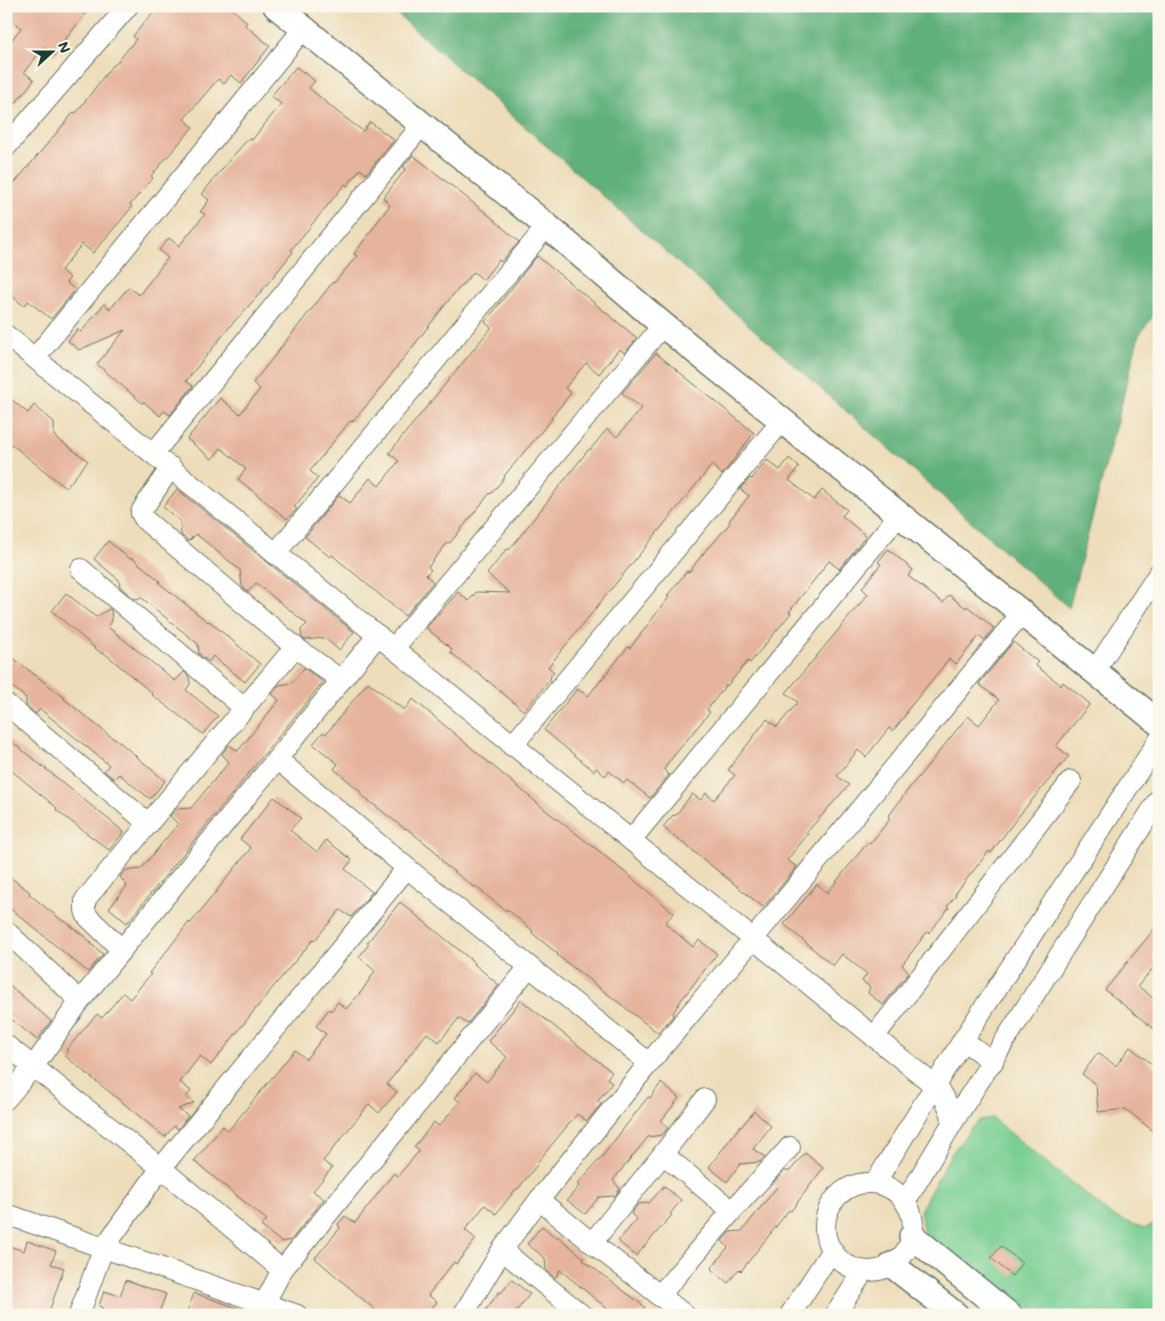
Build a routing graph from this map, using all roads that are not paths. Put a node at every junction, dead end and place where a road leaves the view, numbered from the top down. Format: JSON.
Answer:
{"nodes":[{"id":1,"x":128,"y":6,"type":"edge"},
{"id":2,"x":276,"y":6,"type":"edge"},
{"id":3,"x":304,"y":28,"type":"junction"},
{"id":4,"x":422,"y":125,"type":"junction"},
{"id":5,"x":6,"y":147,"type":"edge"},
{"id":6,"x":547,"y":226,"type":"junction"},
{"id":7,"x":662,"y":326,"type":"junction"},
{"id":8,"x":6,"y":335,"type":"edge"},
{"id":9,"x":35,"y":358,"type":"junction"},
{"id":10,"x":781,"y":422,"type":"junction"},
{"id":11,"x":154,"y":454,"type":"junction"},
{"id":12,"x":171,"y":467,"type":"junction"},
{"id":13,"x":899,"y":515,"type":"junction"},
{"id":14,"x":276,"y":554,"type":"junction"},
{"id":15,"x":81,"y":569,"type":"dead end"},
{"id":16,"x":1159,"y":573,"type":"edge"},
{"id":17,"x":1021,"y":614,"type":"junction"},
{"id":18,"x":378,"y":635,"type":"junction"},
{"id":19,"x":295,"y":647,"type":"junction"},
{"id":20,"x":394,"y":648,"type":"junction"},
{"id":21,"x":1094,"y":672,"type":"junction"},
{"id":22,"x":341,"y":680,"type":"junction"},
{"id":23,"x":6,"y":704,"type":"edge"},
{"id":24,"x":244,"y":708,"type":"junction"},
{"id":25,"x":1159,"y":723,"type":"edge"},
{"id":26,"x":1159,"y":740,"type":"edge"},
{"id":27,"x":512,"y":746,"type":"junction"},
{"id":28,"x":278,"y":758,"type":"junction"},
{"id":29,"x":1071,"y":781,"type":"dead end"},
{"id":30,"x":1159,"y":799,"type":"edge"},
{"id":31,"x":149,"y":824,"type":"junction"},
{"id":32,"x":631,"y":840,"type":"junction"},
{"id":33,"x":407,"y":868,"type":"junction"},
{"id":34,"x":6,"y":931,"type":"edge"},
{"id":35,"x":754,"y":939,"type":"junction"},
{"id":36,"x":122,"y":950,"type":"junction"},
{"id":37,"x":529,"y":967,"type":"junction"},
{"id":38,"x":80,"y":1001,"type":"junction"},
{"id":39,"x":874,"y":1037,"type":"junction"},
{"id":40,"x":963,"y":1040,"type":"junction"},
{"id":41,"x":6,"y":1045,"type":"edge"},
{"id":42,"x":993,"y":1062,"type":"junction"},
{"id":43,"x":649,"y":1063,"type":"junction"},
{"id":44,"x":34,"y":1067,"type":"junction"},
{"id":45,"x":935,"y":1086,"type":"junction"},
{"id":46,"x":6,"y":1099,"type":"edge"},
{"id":47,"x":705,"y":1099,"type":"dead end"},
{"id":48,"x":953,"y":1122,"type":"junction"},
{"id":49,"x":790,"y":1148,"type":"dead end"},
{"id":50,"x":663,"y":1154,"type":"junction"},
{"id":51,"x":161,"y":1168,"type":"junction"},
{"id":52,"x":875,"y":1183,"type":"junction"},
{"id":53,"x":539,"y":1200,"type":"junction"},
{"id":54,"x":906,"y":1202,"type":"junction"},
{"id":55,"x":732,"y":1211,"type":"junction"},
{"id":56,"x":6,"y":1214,"type":"edge"},
{"id":57,"x":912,"y":1236,"type":"junction"},
{"id":58,"x":592,"y":1243,"type":"junction"},
{"id":59,"x":103,"y":1249,"type":"junction"},
{"id":60,"x":502,"y":1250,"type":"junction"},
{"id":61,"x":832,"y":1250,"type":"junction"},
{"id":62,"x":892,"y":1265,"type":"junction"},
{"id":63,"x":282,"y":1270,"type":"junction"},
{"id":64,"x":864,"y":1271,"type":"junction"},
{"id":65,"x":660,"y":1296,"type":"junction"},
{"id":66,"x":262,"y":1309,"type":"edge"},
{"id":67,"x":677,"y":1312,"type":"edge"},
{"id":68,"x":79,"y":1315,"type":"edge"},
{"id":69,"x":298,"y":1315,"type":"edge"},
{"id":70,"x":463,"y":1315,"type":"edge"},
{"id":71,"x":582,"y":1315,"type":"edge"},
{"id":72,"x":790,"y":1315,"type":"edge"},
{"id":73,"x":835,"y":1315,"type":"edge"},
{"id":74,"x":956,"y":1315,"type":"edge"},
{"id":75,"x":1009,"y":1315,"type":"edge"}],
"edges":[{"from":1,"to":5,"type":"street"},
{"from":2,"to":3,"type":"street"},
{"from":3,"to":4,"type":"street"},
{"from":3,"to":9,"type":"street"},
{"from":4,"to":6,"type":"street"},
{"from":4,"to":11,"type":"street"},
{"from":6,"to":7,"type":"street"},
{"from":6,"to":14,"type":"street"},
{"from":7,"to":10,"type":"street"},
{"from":7,"to":20,"type":"street"},
{"from":8,"to":9,"type":"street"},
{"from":9,"to":11,"type":"street"},
{"from":10,"to":13,"type":"street"},
{"from":10,"to":27,"type":"street"},
{"from":11,"to":12,"type":"street"},
{"from":12,"to":14,"type":"street"},
{"from":12,"to":19,"type":"street"},
{"from":13,"to":17,"type":"street"},
{"from":13,"to":32,"type":"street"},
{"from":14,"to":18,"type":"street"},
{"from":15,"to":24,"type":"street"},
{"from":16,"to":21,"type":"street"},
{"from":17,"to":21,"type":"street"},
{"from":17,"to":35,"type":"street"},
{"from":18,"to":20,"type":"street"},
{"from":18,"to":22,"type":"street"},
{"from":19,"to":22,"type":"street"},
{"from":19,"to":24,"type":"street"},
{"from":20,"to":27,"type":"street"},
{"from":21,"to":25,"type":"street"},
{"from":22,"to":28,"type":"street"},
{"from":23,"to":31,"type":"street"},
{"from":24,"to":31,"type":"street"},
{"from":26,"to":40,"type":"street"},
{"from":27,"to":32,"type":"street"},
{"from":28,"to":33,"type":"street"},
{"from":28,"to":36,"type":"street"},
{"from":29,"to":39,"type":"street"},
{"from":30,"to":42,"type":"street"},
{"from":31,"to":36,"type":"street"},
{"from":32,"to":35,"type":"street"},
{"from":33,"to":37,"type":"street"},
{"from":33,"to":51,"type":"street"},
{"from":34,"to":38,"type":"street"},
{"from":35,"to":39,"type":"street"},
{"from":35,"to":43,"type":"street"},
{"from":36,"to":38,"type":"street"},
{"from":37,"to":43,"type":"street"},
{"from":37,"to":63,"type":"street"},
{"from":38,"to":44,"type":"street"},
{"from":39,"to":45,"type":"street"},
{"from":40,"to":42,"type":"street"},
{"from":40,"to":45,"type":"street"},
{"from":41,"to":44,"type":"street"},
{"from":42,"to":48,"type":"street"},
{"from":43,"to":53,"type":"street"},
{"from":44,"to":46,"type":"street"},
{"from":44,"to":51,"type":"street"},
{"from":45,"to":48,"type":"street"},
{"from":45,"to":52,"type":"street"},
{"from":47,"to":50,"type":"street"},
{"from":48,"to":54,"type":"street"},
{"from":49,"to":55,"type":"street"},
{"from":50,"to":55,"type":"street"},
{"from":50,"to":58,"type":"street"},
{"from":51,"to":59,"type":"street"},
{"from":51,"to":63,"type":"street"},
{"from":52,"to":54,"type":"street"},
{"from":52,"to":61,"type":"street"},
{"from":53,"to":58,"type":"street"},
{"from":53,"to":60,"type":"street"},
{"from":54,"to":57,"type":"street"},
{"from":55,"to":65,"type":"street"},
{"from":56,"to":59,"type":"street"},
{"from":57,"to":62,"type":"street"},
{"from":57,"to":75,"type":"street"},
{"from":58,"to":65,"type":"street"},
{"from":59,"to":66,"type":"street"},
{"from":59,"to":68,"type":"street"},
{"from":60,"to":70,"type":"street"},
{"from":60,"to":71,"type":"street"},
{"from":61,"to":64,"type":"street"},
{"from":61,"to":72,"type":"street"},
{"from":62,"to":64,"type":"street"},
{"from":62,"to":74,"type":"street"},
{"from":63,"to":66,"type":"street"},
{"from":64,"to":73,"type":"street"},
{"from":65,"to":67,"type":"street"},
{"from":66,"to":69,"type":"street"}]}
